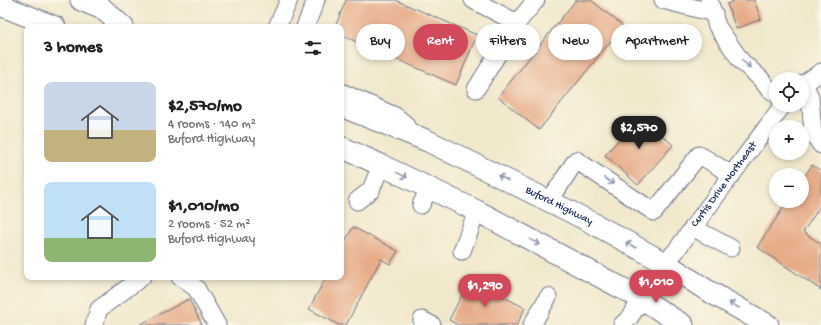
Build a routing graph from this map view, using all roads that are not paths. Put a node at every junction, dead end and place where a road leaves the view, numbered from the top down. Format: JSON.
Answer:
{"nodes":[{"id":1,"x":81,"y":0,"type":"edge"},
{"id":2,"x":473,"y":0,"type":"edge"},
{"id":3,"x":536,"y":0,"type":"edge"},
{"id":4,"x":663,"y":0,"type":"edge"},
{"id":5,"x":0,"y":5,"type":"edge"},
{"id":6,"x":301,"y":9,"type":"edge"},
{"id":7,"x":713,"y":13,"type":"edge"},
{"id":8,"x":518,"y":23,"type":"junction"},
{"id":9,"x":48,"y":24,"type":"edge"},
{"id":10,"x":120,"y":24,"type":"edge"},
{"id":11,"x":281,"y":24,"type":"edge"},
{"id":12,"x":821,"y":72,"type":"edge"},
{"id":13,"x":809,"y":80,"type":"edge"},
{"id":14,"x":476,"y":89,"type":"dead end"},
{"id":15,"x":769,"y":89,"type":"edge"},
{"id":16,"x":344,"y":93,"type":"edge"},
{"id":17,"x":809,"y":95,"type":"edge"},
{"id":18,"x":344,"y":107,"type":"edge"},
{"id":19,"x":778,"y":112,"type":"edge"},
{"id":20,"x":409,"y":133,"type":"junction"},
{"id":21,"x":821,"y":145,"type":"edge"},
{"id":22,"x":344,"y":148,"type":"edge"},
{"id":23,"x":381,"y":164,"type":"junction"},
{"id":24,"x":732,"y":175,"type":"junction"},
{"id":25,"x":357,"y":201,"type":"dead end"},
{"id":26,"x":549,"y":202,"type":"junction"},
{"id":27,"x":477,"y":211,"type":"junction"},
{"id":28,"x":694,"y":226,"type":"junction"},
{"id":29,"x":731,"y":248,"type":"dead end"},
{"id":30,"x":462,"y":251,"type":"dead end"},
{"id":31,"x":665,"y":263,"type":"junction"},
{"id":32,"x":138,"y":280,"type":"edge"},
{"id":33,"x":184,"y":280,"type":"edge"},
{"id":34,"x":548,"y":297,"type":"dead end"},
{"id":35,"x":642,"y":299,"type":"junction"},
{"id":36,"x":94,"y":325,"type":"edge"},
{"id":37,"x":217,"y":325,"type":"edge"},
{"id":38,"x":532,"y":325,"type":"edge"},
{"id":39,"x":622,"y":325,"type":"edge"},
{"id":40,"x":683,"y":325,"type":"edge"},
{"id":41,"x":768,"y":325,"type":"edge"}],
"edges":[{"from":1,"to":10,"type":"main road"},
{"from":2,"to":8,"type":"street"},
{"from":3,"to":8,"type":"street"},
{"from":4,"to":7,"type":"street"},
{"from":5,"to":9,"type":"main road"},
{"from":6,"to":11,"type":"street"},
{"from":7,"to":15,"type":"street","one_way":true},
{"from":8,"to":14,"type":"street"},
{"from":12,"to":13,"type":"street"},
{"from":16,"to":20,"type":"street"},
{"from":17,"to":21,"type":"street"},
{"from":18,"to":20,"type":"main road","name":"Buford Highway"},
{"from":19,"to":24,"type":"street","name":"Curtis Drive Northeast"},
{"from":26,"to":20,"type":"main road","name":"Buford Highway","one_way":true},
{"from":22,"to":23,"type":"main road"},
{"from":23,"to":25,"type":"street"},
{"from":23,"to":27,"type":"main road","one_way":true},
{"from":26,"to":24,"type":"street","one_way":true},
{"from":24,"to":28,"type":"street","name":"Curtis Drive Northeast"},
{"from":31,"to":26,"type":"main road","name":"Buford Highway","one_way":true},
{"from":27,"to":30,"type":"street"},
{"from":27,"to":35,"type":"main road","one_way":true},
{"from":28,"to":29,"type":"street"},
{"from":28,"to":31,"type":"street","name":"Curtis Drive Northeast"},
{"from":31,"to":35,"type":"street","name":"Curtis Drive Northeast"},
{"from":41,"to":31,"type":"main road","name":"Buford Highway","one_way":true},
{"from":32,"to":36,"type":"street"},
{"from":33,"to":37,"type":"street"},
{"from":34,"to":38,"type":"street"},
{"from":35,"to":39,"type":"street","name":"Curtis Drive Northeast"},
{"from":35,"to":40,"type":"main road"}]}
